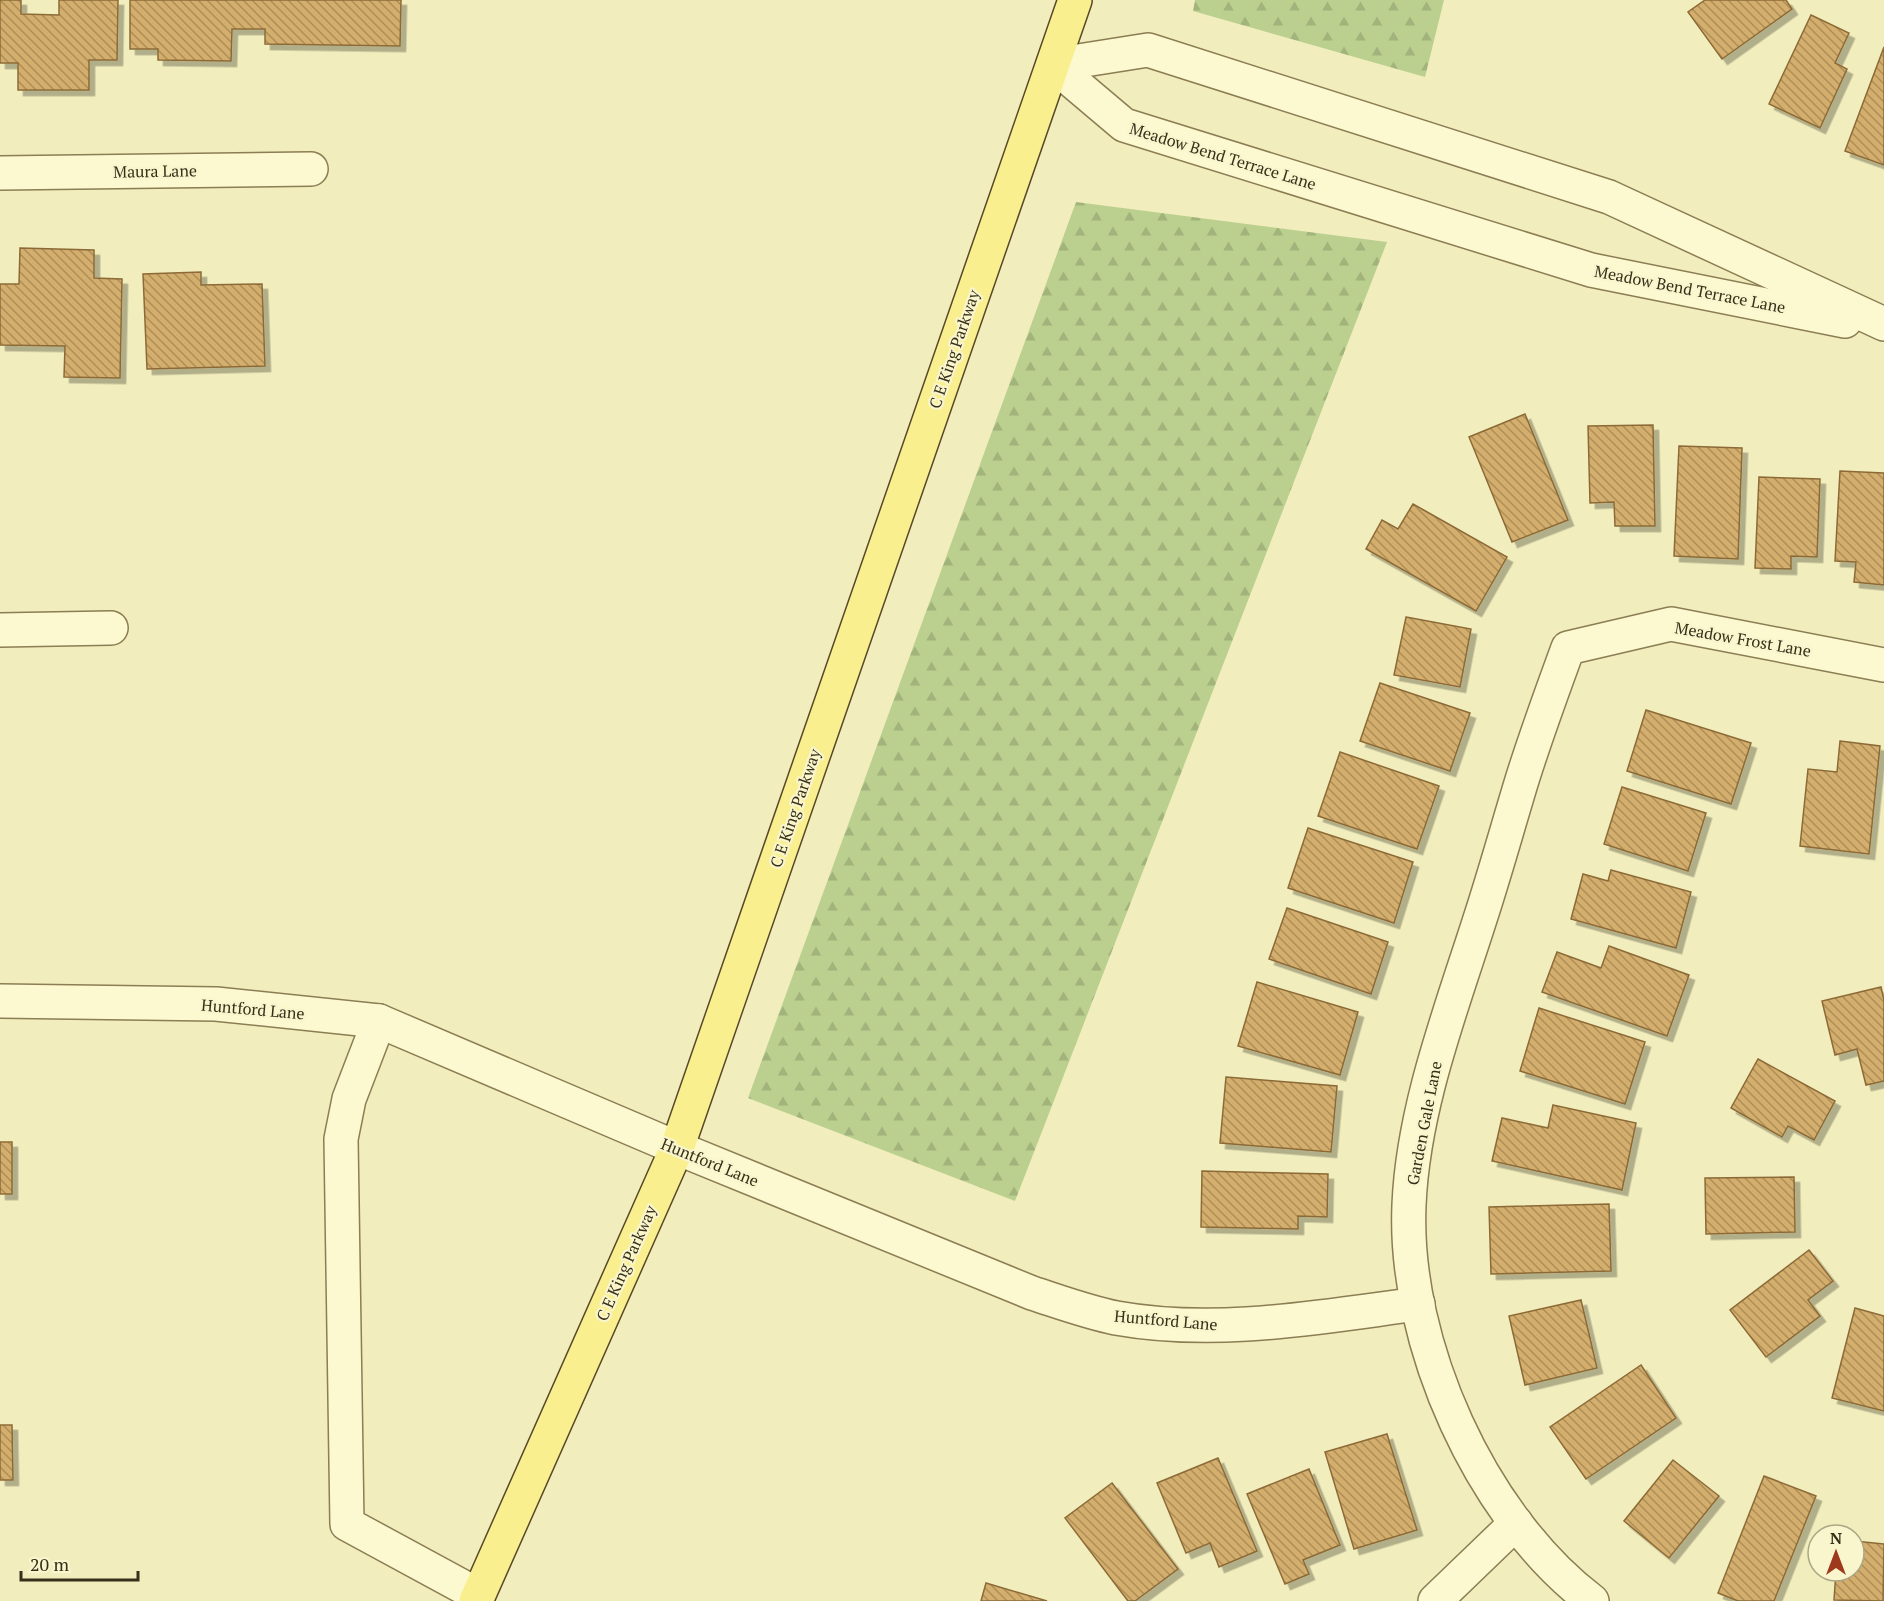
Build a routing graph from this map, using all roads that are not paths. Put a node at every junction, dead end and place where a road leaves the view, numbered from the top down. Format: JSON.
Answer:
{"nodes":[{"id":1,"x":1076,"y":0,"type":"edge"},
{"id":2,"x":1053,"y":65,"type":"junction"},
{"id":3,"x":311,"y":169,"type":"dead end"},
{"id":4,"x":0,"y":172,"type":"edge"},
{"id":5,"x":1884,"y":326,"type":"edge"},
{"id":6,"x":111,"y":628,"type":"dead end"},
{"id":7,"x":0,"y":630,"type":"edge"},
{"id":8,"x":1568,"y":648,"type":"joint"},
{"id":9,"x":1884,"y":665,"type":"edge"},
{"id":10,"x":0,"y":1000,"type":"edge"},
{"id":11,"x":379,"y":1021,"type":"junction"},
{"id":12,"x":677,"y":1148,"type":"junction"},
{"id":13,"x":1418,"y":1304,"type":"junction"},
{"id":14,"x":1516,"y":1523,"type":"junction"},
{"id":15,"x":477,"y":1598,"type":"edge"},
{"id":16,"x":1435,"y":1601,"type":"edge"},
{"id":17,"x":1592,"y":1601,"type":"edge"}],
"edges":[{"from":1,"to":2,"type":"main road","name":"C E King Parkway"},
{"from":2,"to":5,"type":"street","name":"Meadow Bend Terrace Lane"},
{"from":2,"to":5,"type":"street","name":"Meadow Bend Terrace Lane"},
{"from":2,"to":12,"type":"main road","name":"C E King Parkway"},
{"from":3,"to":4,"type":"street","name":"Maura Lane"},
{"from":6,"to":7,"type":"street"},
{"from":8,"to":9,"type":"street","name":"Meadow Frost Lane"},
{"from":8,"to":13,"type":"street","name":"Garden Gale Lane"},
{"from":10,"to":11,"type":"street","name":"Huntford Lane"},
{"from":11,"to":12,"type":"street","name":"Huntford Lane"},
{"from":11,"to":15,"type":"street"},
{"from":12,"to":13,"type":"street","name":"Huntford Lane"},
{"from":12,"to":15,"type":"main road","name":"C E King Parkway"},
{"from":13,"to":14,"type":"street","name":"Garden Gale Lane"},
{"from":14,"to":16,"type":"street"},
{"from":14,"to":17,"type":"street","name":"Garden Gale Lane"}]}
